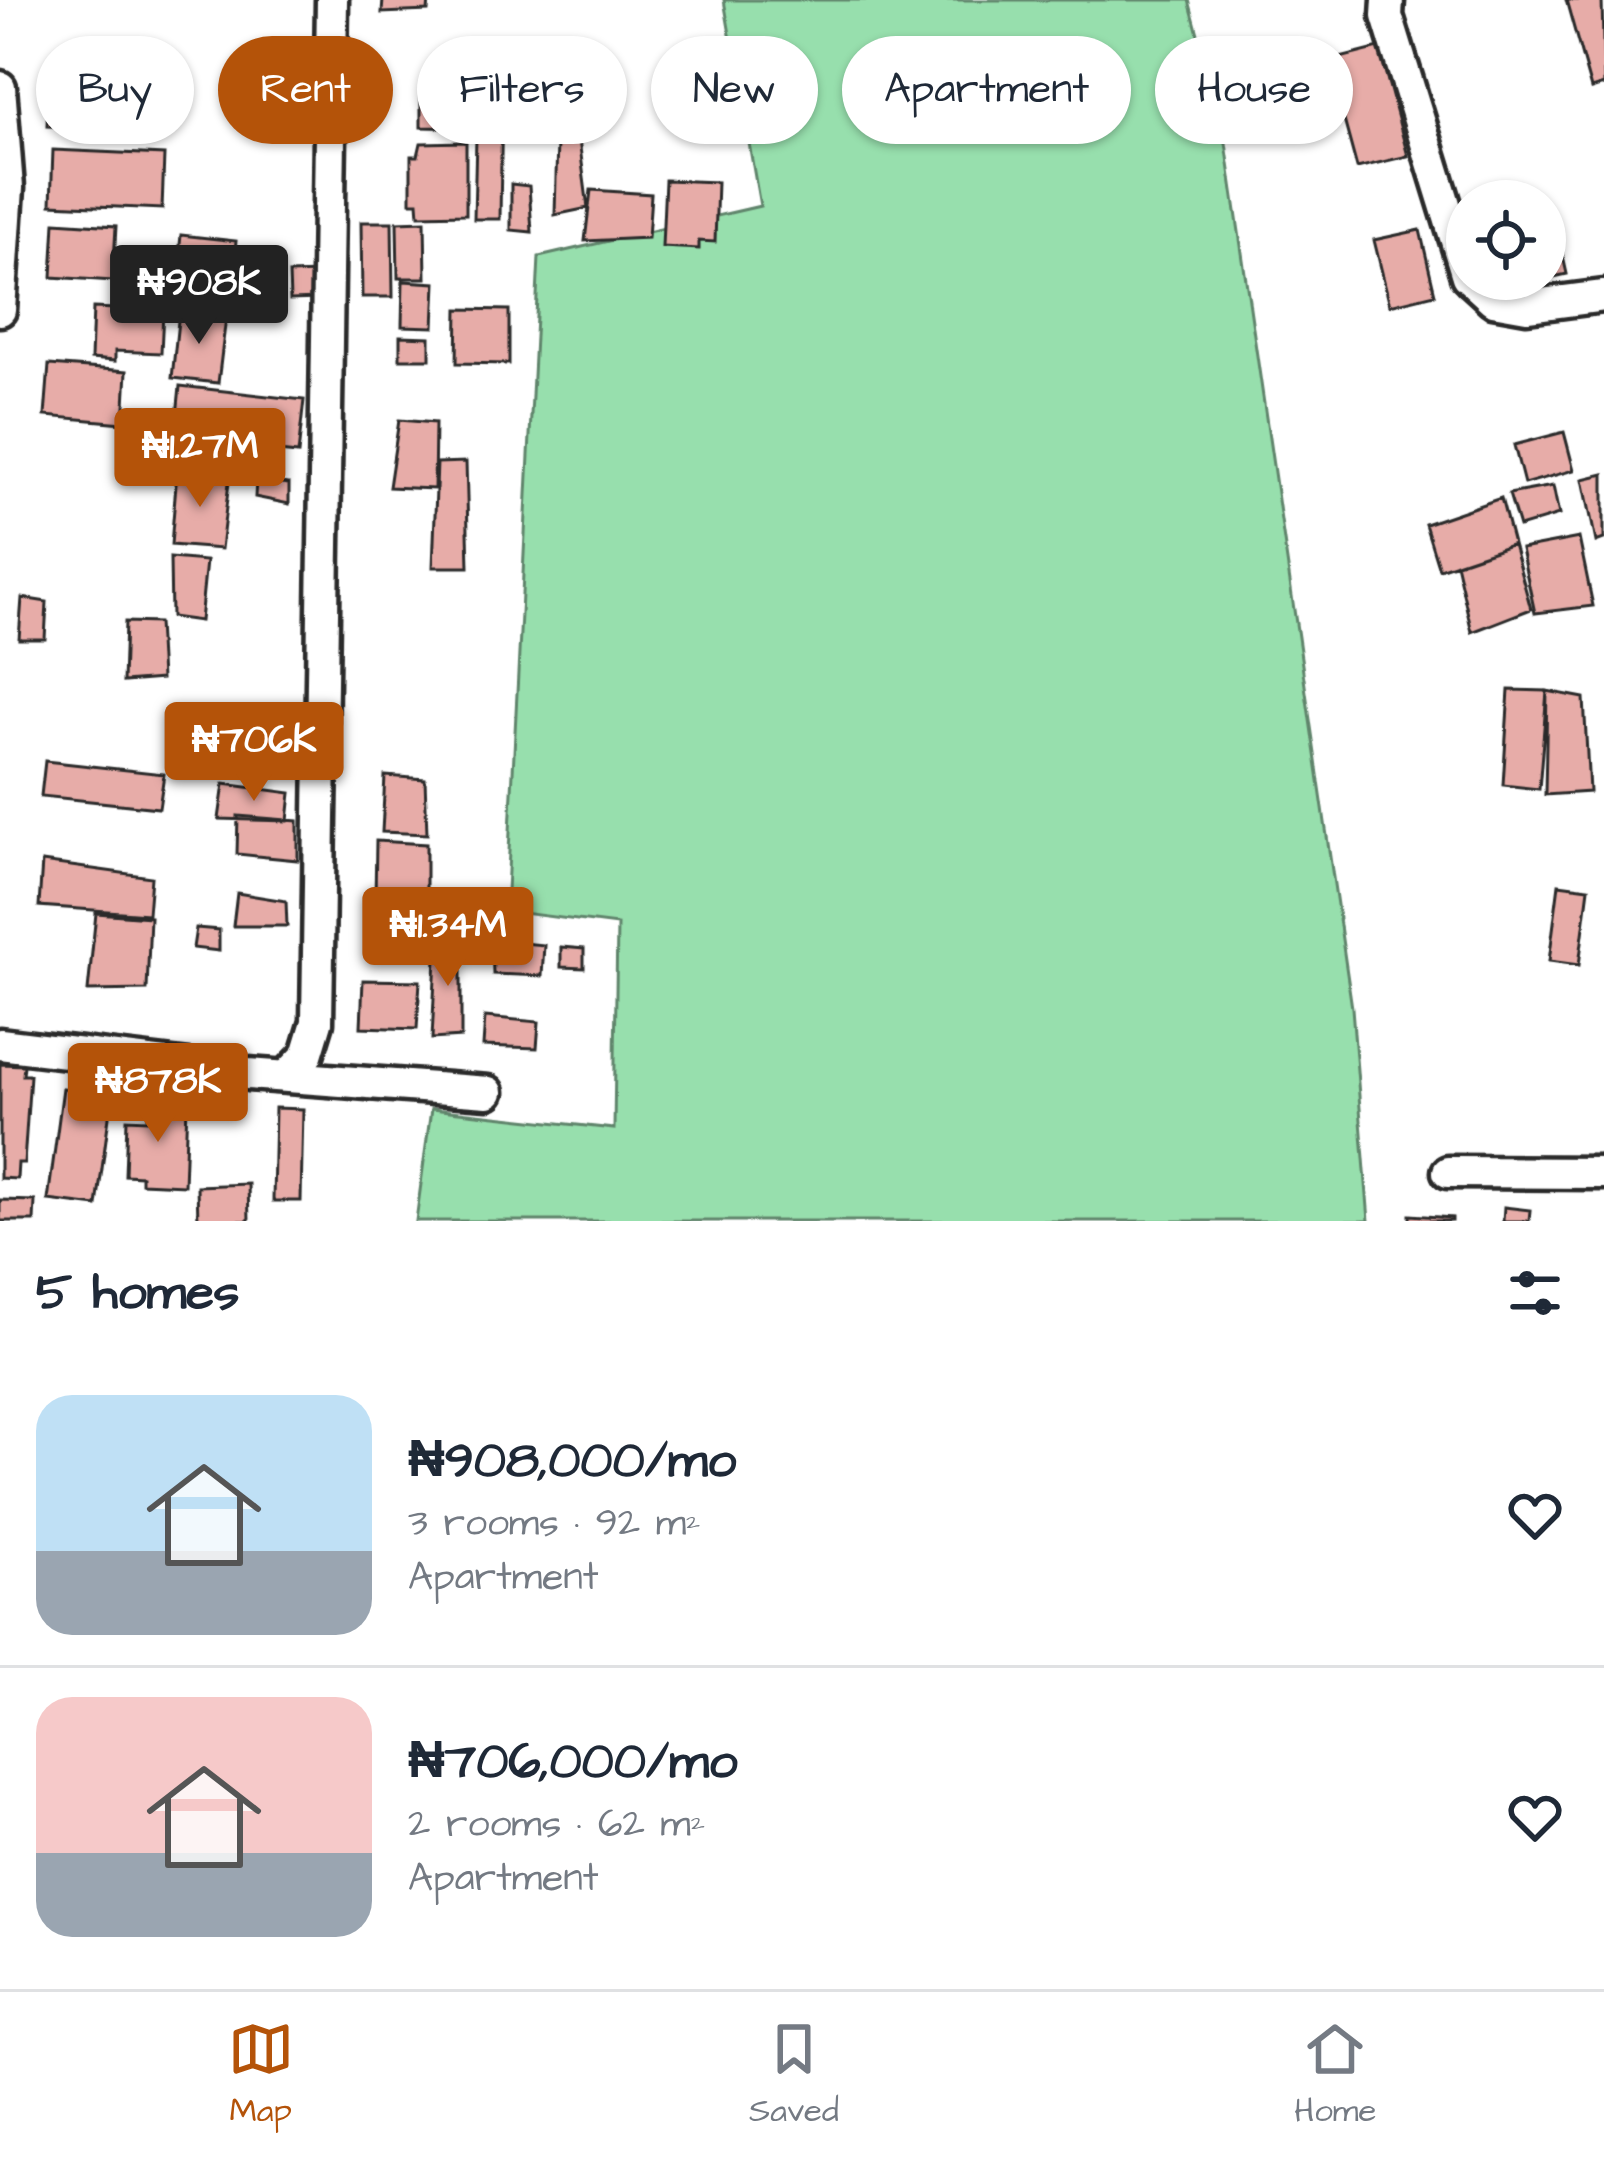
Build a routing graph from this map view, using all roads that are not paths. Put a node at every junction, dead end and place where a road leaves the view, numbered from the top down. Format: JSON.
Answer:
{"nodes":[{"id":1,"x":332,"y":0,"type":"edge"},
{"id":2,"x":1388,"y":0,"type":"edge"},
{"id":3,"x":0,"y":87,"type":"edge"},
{"id":4,"x":1446,"y":205,"type":"edge"},
{"id":5,"x":1604,"y":296,"type":"edge"},
{"id":6,"x":1493,"y":300,"type":"edge"},
{"id":7,"x":0,"y":310,"type":"edge"},
{"id":8,"x":0,"y":1044,"type":"edge"},
{"id":9,"x":287,"y":1076,"type":"junction"},
{"id":10,"x":488,"y":1092,"type":"dead end"},
{"id":11,"x":1448,"y":1172,"type":"dead end"},
{"id":12,"x":1604,"y":1173,"type":"edge"}],
"edges":[{"from":1,"to":9,"type":"street"},
{"from":2,"to":4,"type":"street"},
{"from":3,"to":7,"type":"street"},
{"from":5,"to":6,"type":"street"},
{"from":8,"to":9,"type":"street"},
{"from":9,"to":10,"type":"street"},
{"from":11,"to":12,"type":"street"}]}
